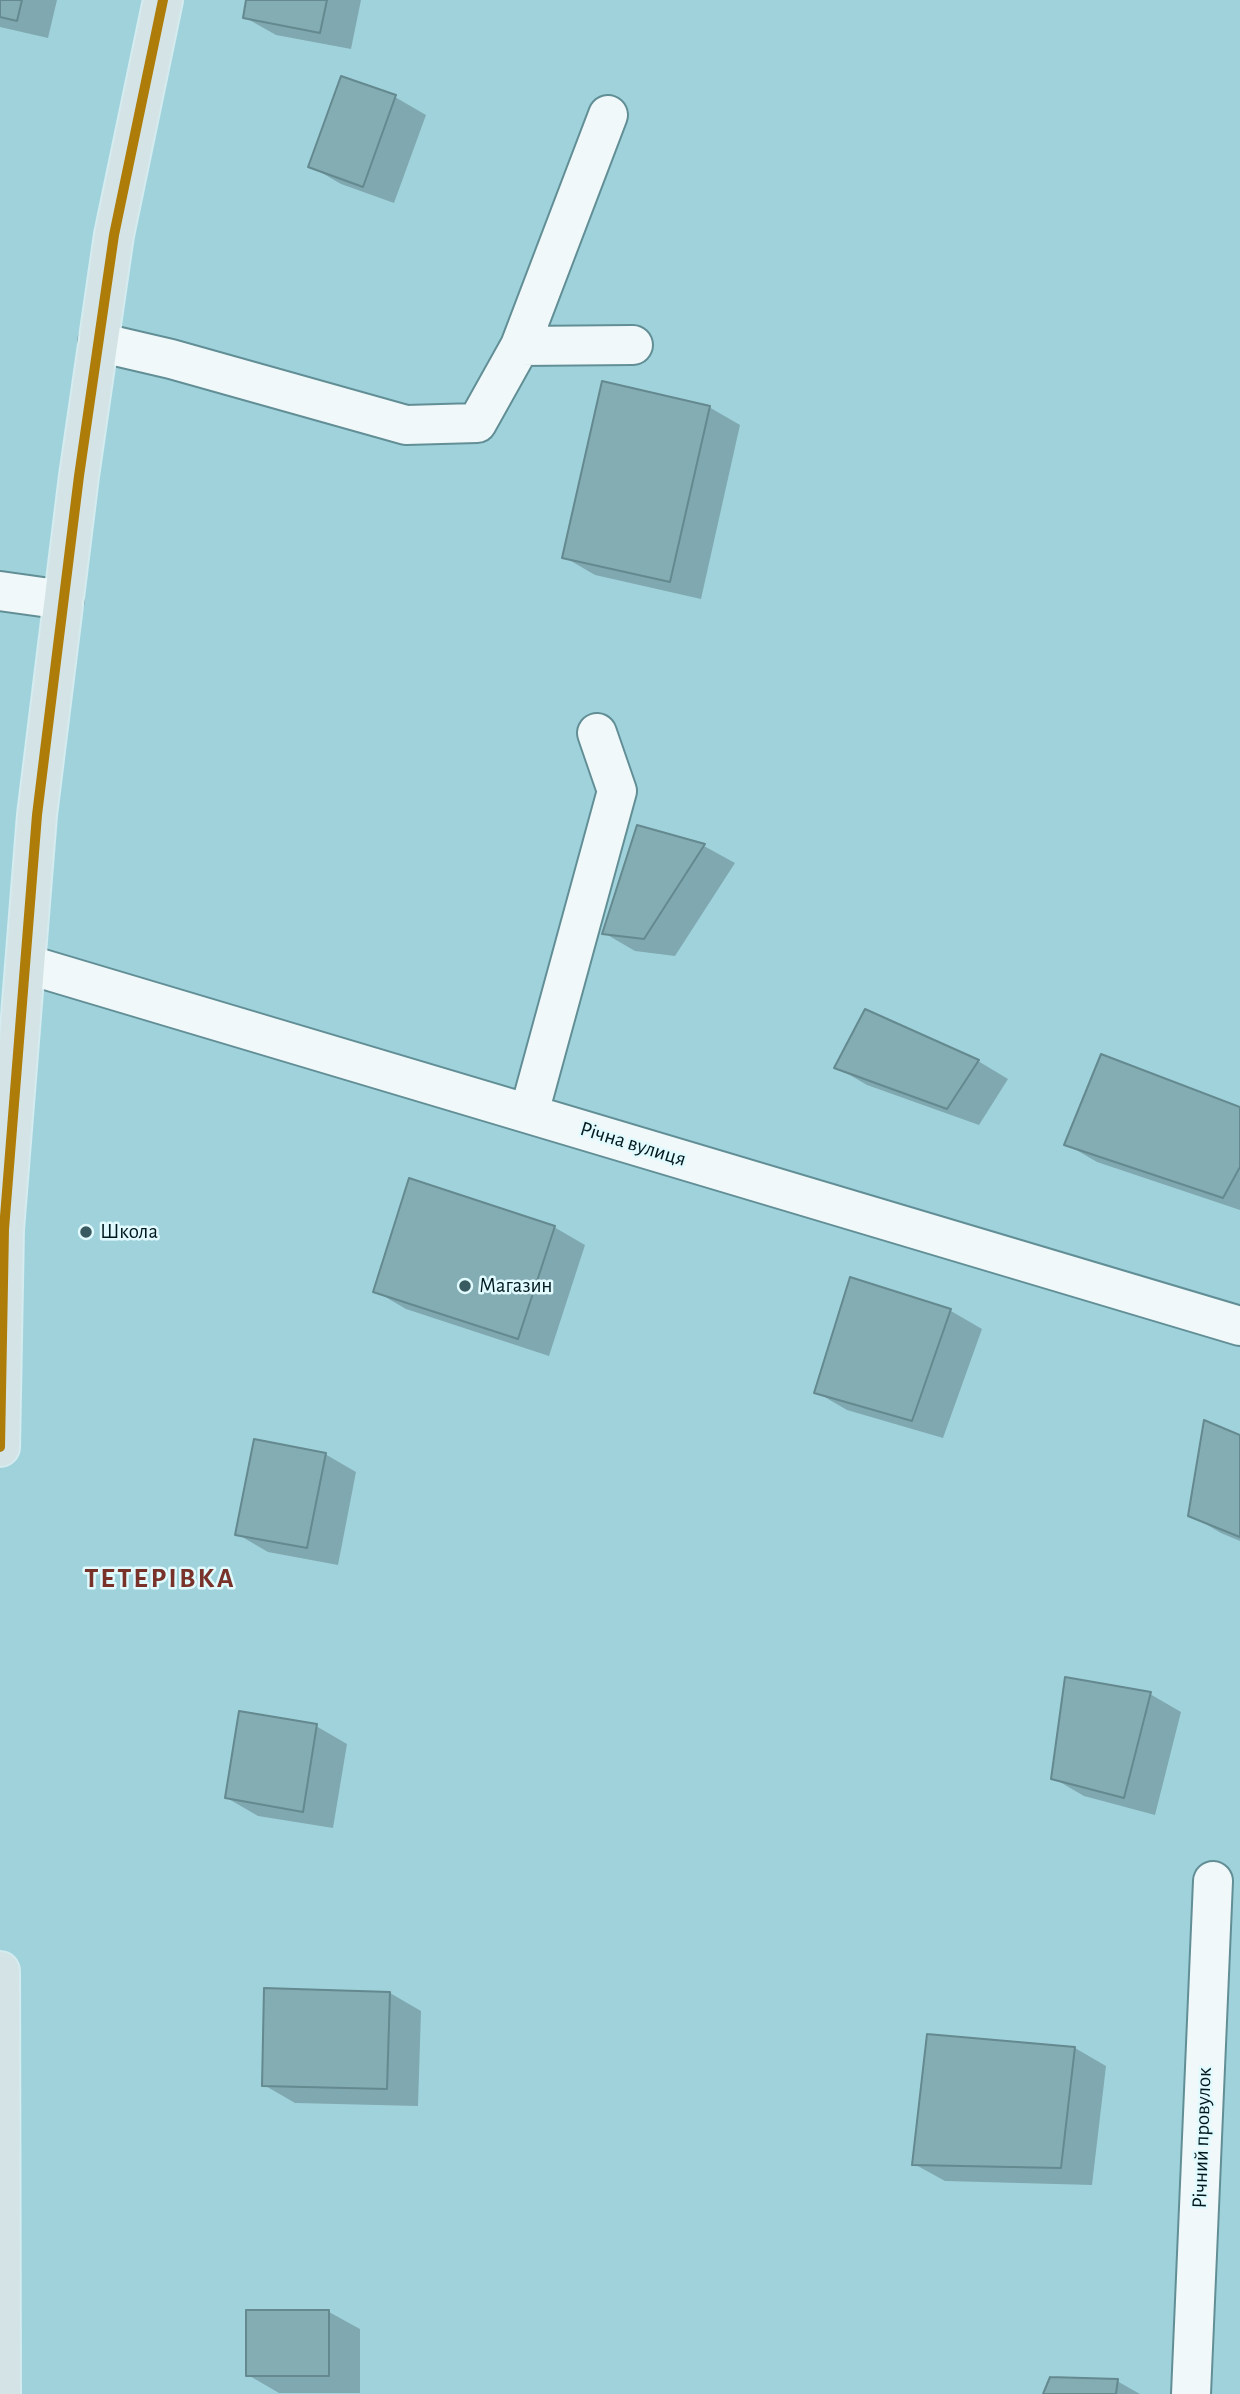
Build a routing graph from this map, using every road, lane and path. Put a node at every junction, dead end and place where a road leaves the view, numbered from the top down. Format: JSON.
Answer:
{"nodes":[{"id":1,"x":163,"y":0,"type":"edge"},
{"id":2,"x":608,"y":115,"type":"dead end"},
{"id":3,"x":98,"y":342,"type":"junction"},
{"id":4,"x":633,"y":345,"type":"dead end"},
{"id":5,"x":520,"y":346,"type":"junction"},
{"id":6,"x":0,"y":591,"type":"edge"},
{"id":7,"x":64,"y":600,"type":"junction"},
{"id":8,"x":597,"y":733,"type":"dead end"},
{"id":9,"x":26,"y":964,"type":"junction"},
{"id":10,"x":529,"y":1113,"type":"junction"},
{"id":11,"x":1240,"y":1326,"type":"edge"},
{"id":12,"x":0,"y":1447,"type":"edge"},
{"id":13,"x":1213,"y":1881,"type":"dead end"},
{"id":14,"x":0,"y":1971,"type":"edge"},
{"id":15,"x":1,"y":2394,"type":"edge"},
{"id":16,"x":1191,"y":2394,"type":"edge"}],
"edges":[{"from":1,"to":3,"type":"main road"},
{"from":2,"to":5,"type":"street"},
{"from":3,"to":5,"type":"street"},
{"from":3,"to":7,"type":"main road"},
{"from":4,"to":5,"type":"street"},
{"from":6,"to":7,"type":"street"},
{"from":7,"to":9,"type":"main road"},
{"from":8,"to":10,"type":"street"},
{"from":9,"to":10,"type":"street","name":"Річна вулиця"},
{"from":9,"to":12,"type":"main road"},
{"from":10,"to":11,"type":"street","name":"Річна вулиця"},
{"from":13,"to":16,"type":"street","name":"Річний провулок"},
{"from":14,"to":15,"type":"main road"}]}
